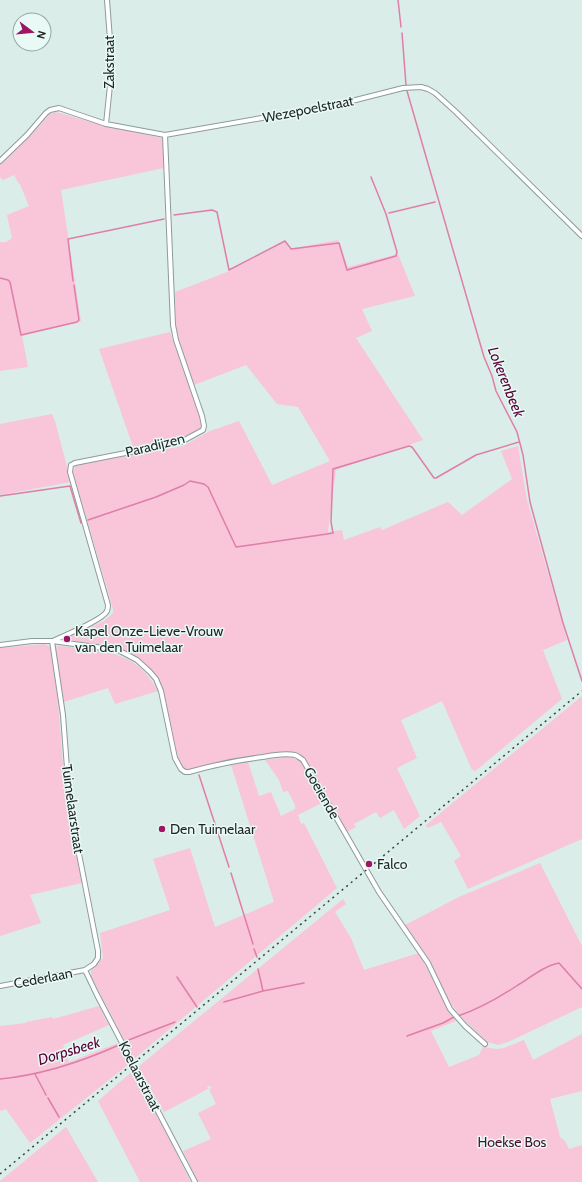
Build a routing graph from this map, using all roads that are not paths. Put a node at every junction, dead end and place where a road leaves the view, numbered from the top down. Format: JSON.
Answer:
{"nodes":[{"id":1,"x":107,"y":0,"type":"edge"},
{"id":2,"x":106,"y":124,"type":"junction"},
{"id":3,"x":165,"y":135,"type":"junction"},
{"id":4,"x":0,"y":161,"type":"edge"},
{"id":5,"x":582,"y":236,"type":"edge"},
{"id":6,"x":52,"y":642,"type":"junction"},
{"id":7,"x":0,"y":645,"type":"edge"},
{"id":8,"x":86,"y":970,"type":"junction"},
{"id":9,"x":0,"y":986,"type":"edge"},
{"id":10,"x":485,"y":1044,"type":"dead end"},
{"id":11,"x":194,"y":1182,"type":"edge"}],
"edges":[{"from":1,"to":2,"type":"street","name":"Zakstraat"},
{"from":2,"to":3,"type":"street","name":"Wezepoelstraat"},
{"from":2,"to":4,"type":"street","name":"Wezepoelstraat"},
{"from":3,"to":5,"type":"street","name":"Wezepoelstraat"},
{"from":3,"to":6,"type":"street","name":"Paradijzen"},
{"from":6,"to":7,"type":"street"},
{"from":6,"to":8,"type":"street","name":"Tuimelaarstraat"},
{"from":6,"to":10,"type":"street","name":"Goeiende"},
{"from":8,"to":9,"type":"street","name":"Cederlaan"},
{"from":8,"to":11,"type":"street","name":"Koelaarstraat"}]}
